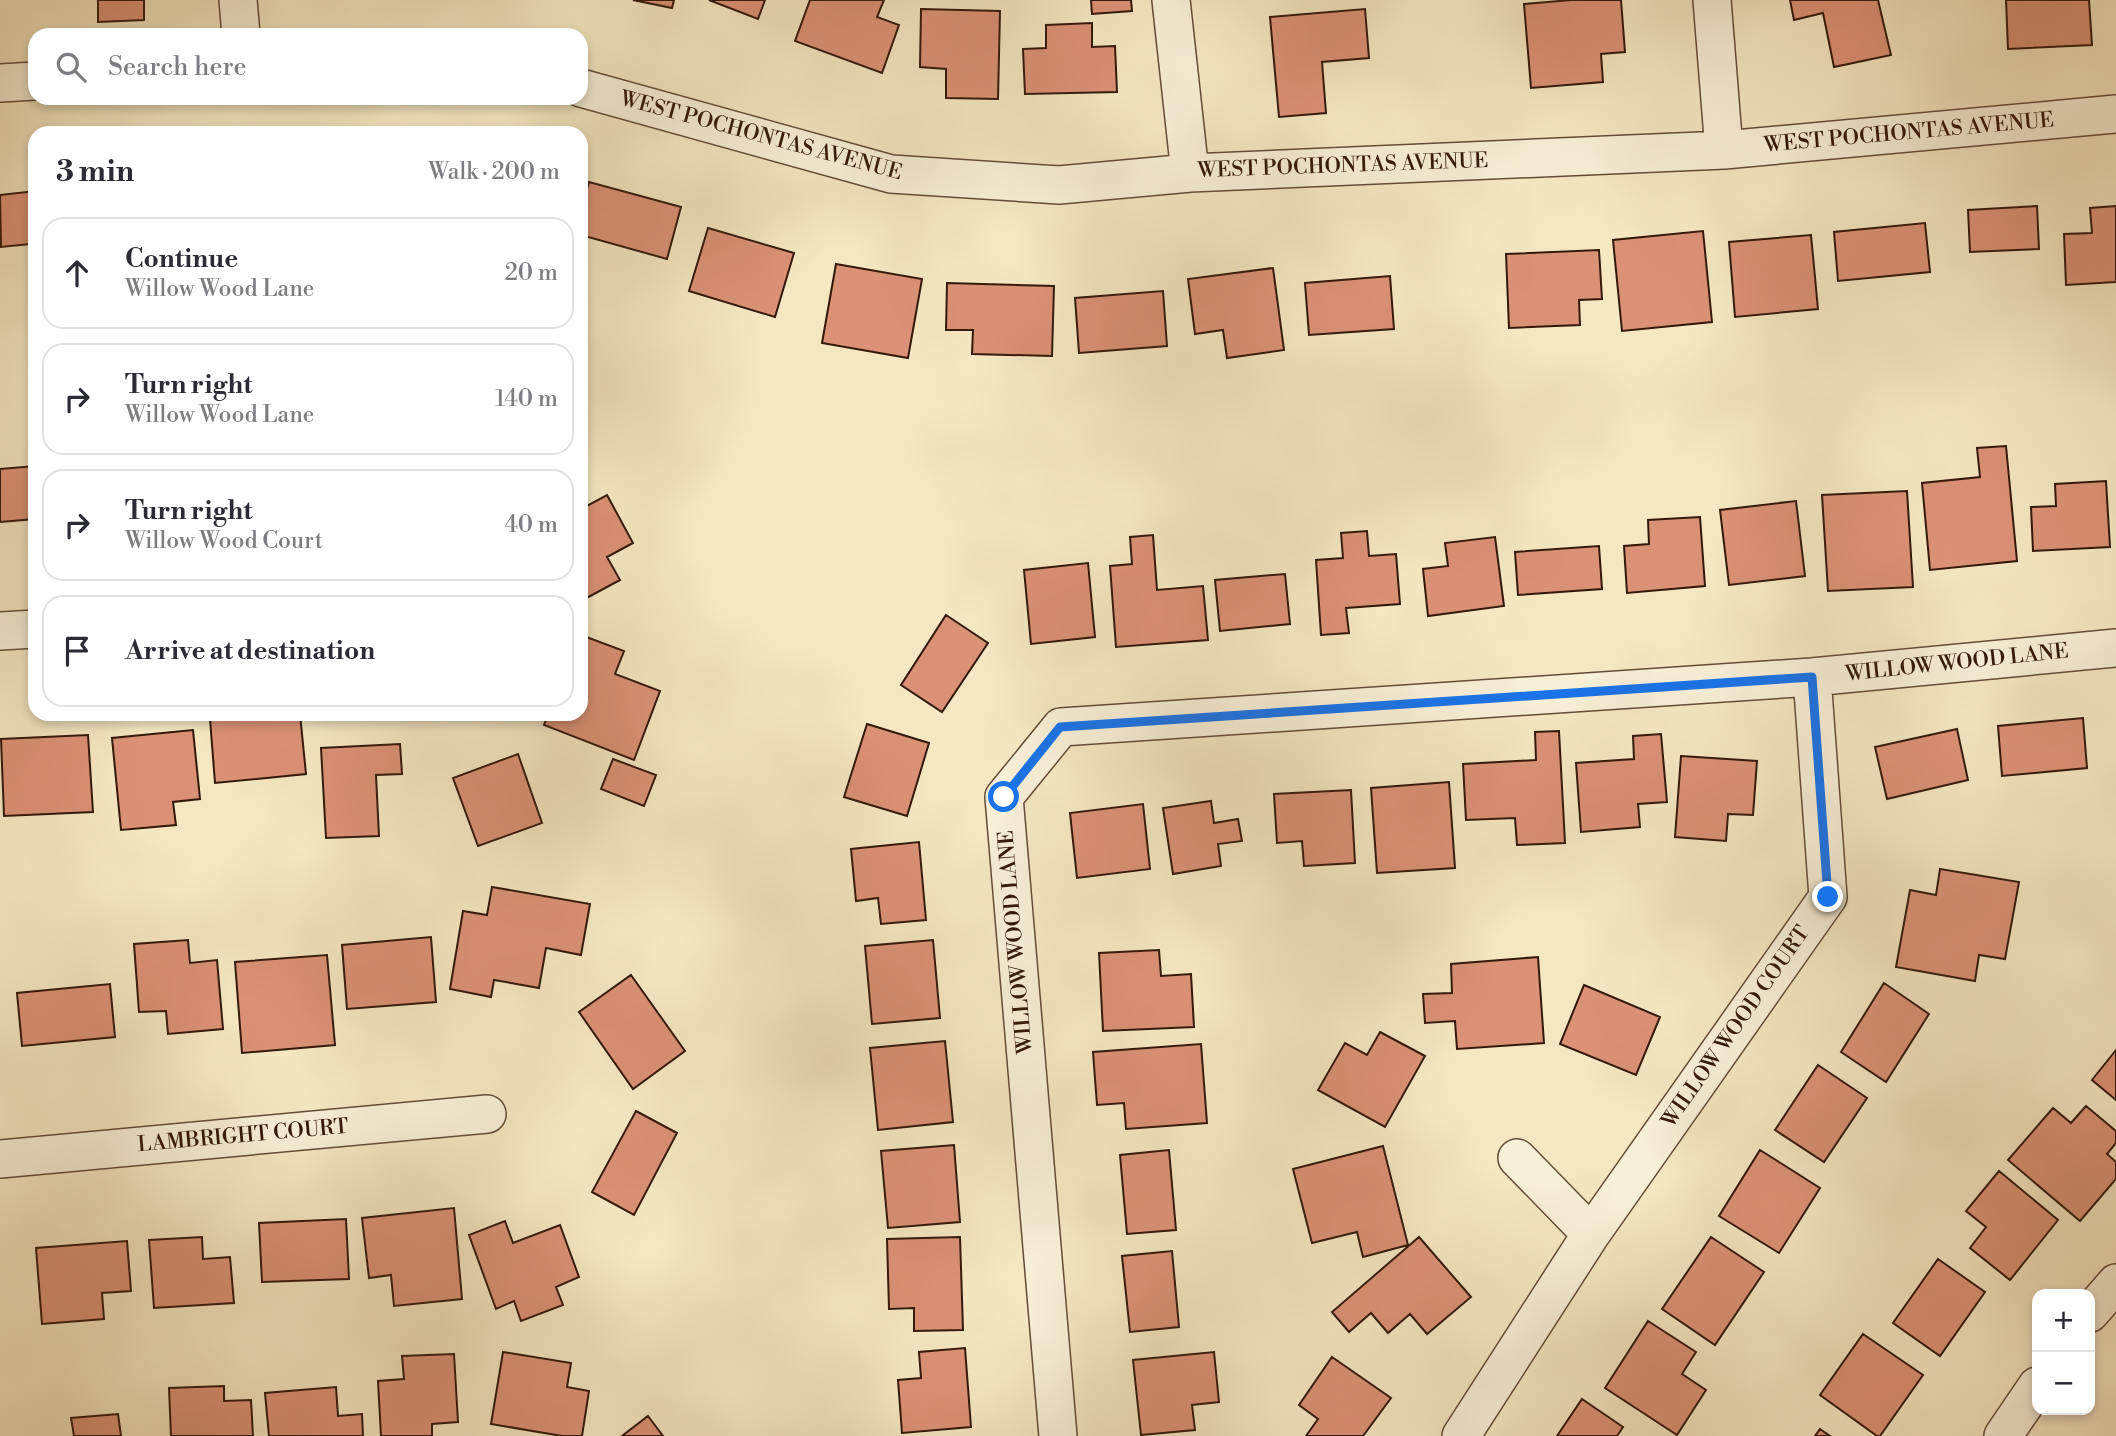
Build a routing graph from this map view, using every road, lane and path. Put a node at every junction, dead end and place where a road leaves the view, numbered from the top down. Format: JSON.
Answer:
{"nodes":[{"id":1,"x":238,"y":0,"type":"edge"},
{"id":2,"x":1171,"y":0,"type":"edge"},
{"id":3,"x":1712,"y":0,"type":"edge"},
{"id":4,"x":240,"y":28,"type":"edge"},
{"id":5,"x":28,"y":81,"type":"edge"},
{"id":6,"x":0,"y":83,"type":"edge"},
{"id":7,"x":588,"y":90,"type":"edge"},
{"id":8,"x":2116,"y":114,"type":"edge"},
{"id":9,"x":1724,"y":150,"type":"junction"},
{"id":10,"x":1190,"y":173,"type":"junction"},
{"id":11,"x":28,"y":629,"type":"edge"},
{"id":12,"x":0,"y":631,"type":"edge"},
{"id":13,"x":2116,"y":648,"type":"edge"},
{"id":14,"x":1812,"y":677,"type":"junction"},
{"id":15,"x":487,"y":1114,"type":"dead end"},
{"id":16,"x":0,"y":1158,"type":"edge"},
{"id":17,"x":1517,"y":1158,"type":"dead end"},
{"id":18,"x":1591,"y":1234,"type":"junction"},
{"id":19,"x":2116,"y":1283,"type":"edge"},
{"id":20,"x":2095,"y":1307,"type":"edge"},
{"id":21,"x":2032,"y":1393,"type":"edge"},
{"id":22,"x":1058,"y":1436,"type":"edge"},
{"id":23,"x":1461,"y":1436,"type":"edge"},
{"id":24,"x":2003,"y":1436,"type":"edge"}],
"edges":[{"from":1,"to":4,"type":"street"},
{"from":2,"to":10,"type":"street"},
{"from":3,"to":9,"type":"street"},
{"from":5,"to":6,"type":"street"},
{"from":7,"to":10,"type":"street","name":"WEST POCHONTAS AVENUE"},
{"from":8,"to":9,"type":"street","name":"WEST POCHONTAS AVENUE"},
{"from":9,"to":10,"type":"street","name":"WEST POCHONTAS AVENUE"},
{"from":11,"to":12,"type":"street"},
{"from":13,"to":14,"type":"street","name":"WILLOW WOOD LANE"},
{"from":14,"to":18,"type":"street","name":"WILLOW WOOD COURT"},
{"from":14,"to":22,"type":"street","name":"WILLOW WOOD LANE"},
{"from":15,"to":16,"type":"street","name":"LAMBRIGHT COURT"},
{"from":17,"to":18,"type":"street"},
{"from":18,"to":23,"type":"street","name":"WILLOW WOOD COURT"},
{"from":19,"to":20,"type":"street"},
{"from":21,"to":24,"type":"street"}]}
